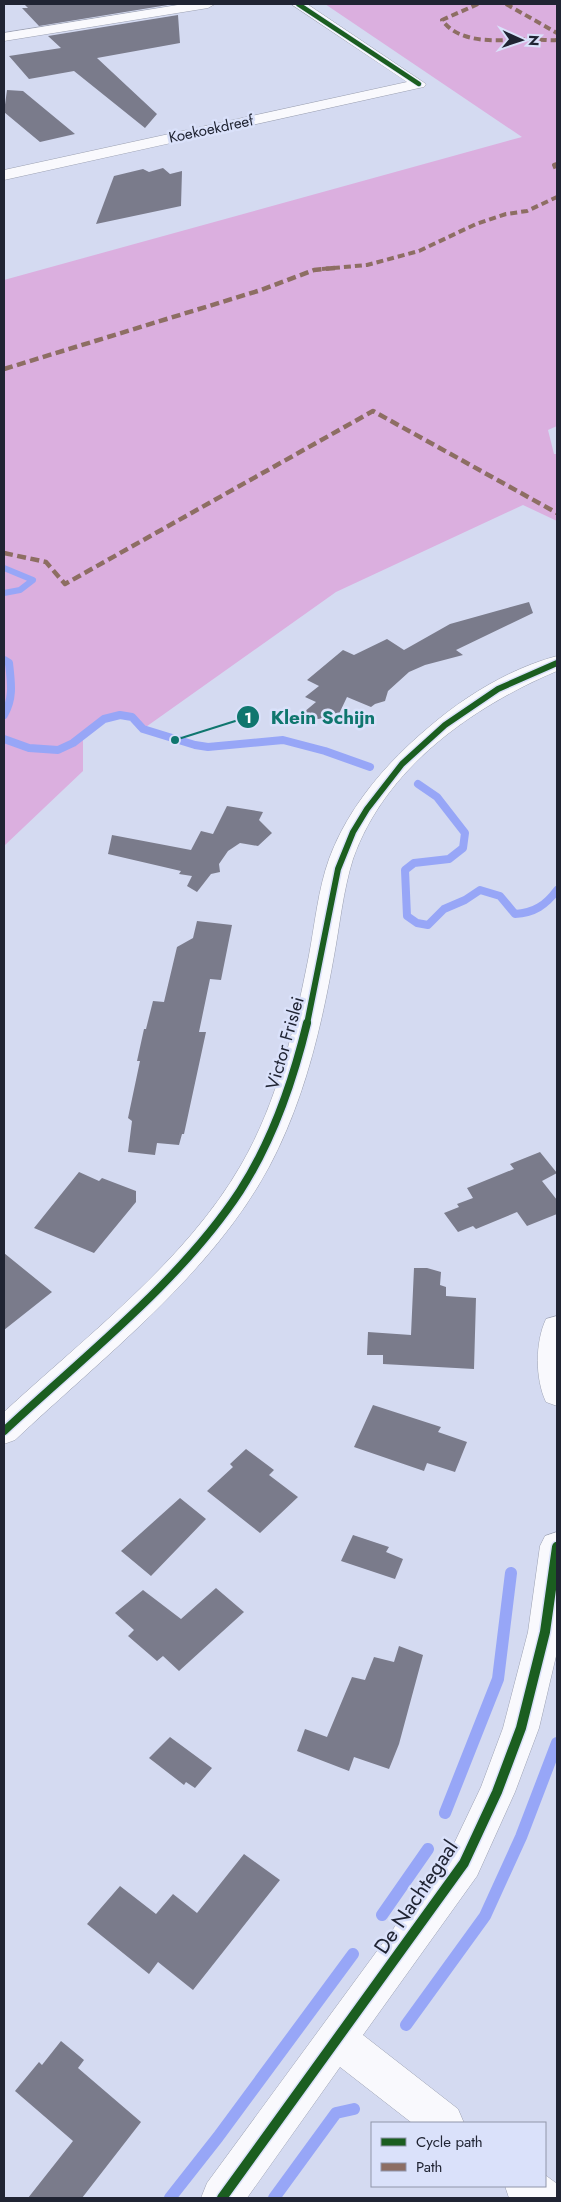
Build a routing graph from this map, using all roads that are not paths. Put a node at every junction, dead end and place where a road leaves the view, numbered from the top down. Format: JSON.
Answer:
{"nodes":[{"id":1,"x":208,"y":4,"type":"edge"},
{"id":2,"x":298,"y":4,"type":"edge"},
{"id":3,"x":4,"y":37,"type":"edge"},
{"id":4,"x":4,"y":175,"type":"edge"},
{"id":5,"x":557,"y":663,"type":"edge"},
{"id":6,"x":557,"y":1328,"type":"edge"},
{"id":7,"x":557,"y":1393,"type":"edge"},
{"id":8,"x":4,"y":1431,"type":"edge"},
{"id":9,"x":557,"y":1546,"type":"edge"},
{"id":10,"x":337,"y":2040,"type":"junction"},
{"id":11,"x":443,"y":2122,"type":"edge"},
{"id":12,"x":526,"y":2187,"type":"edge"},
{"id":13,"x":222,"y":2198,"type":"edge"},
{"id":14,"x":542,"y":2198,"type":"edge"}],
"edges":[{"from":1,"to":3,"type":"street"},
{"from":2,"to":4,"type":"street","name":"Koekoekdreef"},
{"from":5,"to":8,"type":"street","name":"Victor Frislei"},
{"from":6,"to":7,"type":"street"},
{"from":9,"to":10,"type":"street","name":"De Nachtegaal"},
{"from":10,"to":11,"type":"street"},
{"from":10,"to":13,"type":"street","name":"De Nachtegaal"},
{"from":12,"to":14,"type":"street"}]}
